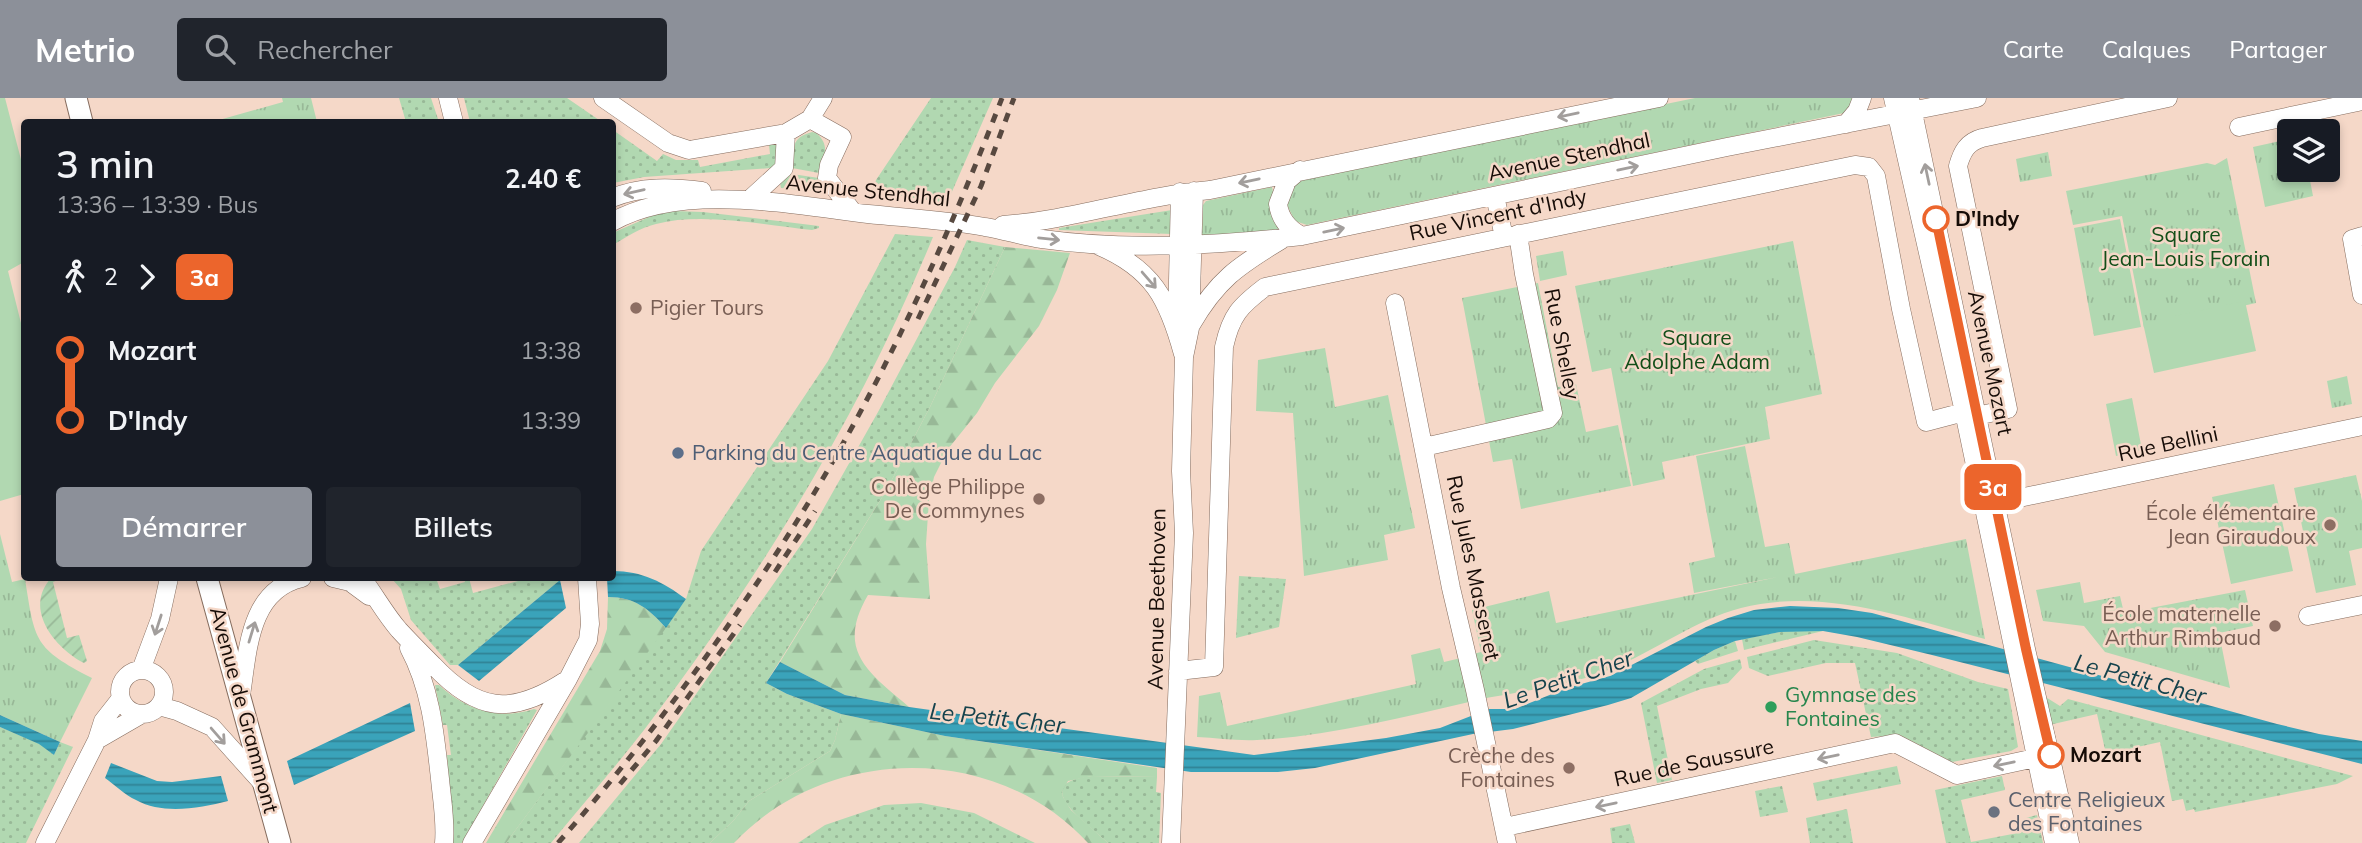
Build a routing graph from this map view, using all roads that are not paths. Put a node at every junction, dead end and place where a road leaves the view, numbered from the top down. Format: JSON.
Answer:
{"nodes":[{"id":1,"x":76,"y":98,"type":"edge"},
{"id":2,"x":448,"y":98,"type":"edge"},
{"id":3,"x":603,"y":98,"type":"edge"},
{"id":4,"x":823,"y":98,"type":"edge"},
{"id":5,"x":1659,"y":98,"type":"edge"},
{"id":6,"x":1862,"y":98,"type":"edge"},
{"id":7,"x":1977,"y":98,"type":"edge"},
{"id":8,"x":2168,"y":98,"type":"edge"},
{"id":9,"x":1953,"y":100,"type":"edge"},
{"id":10,"x":2362,"y":101,"type":"edge"},
{"id":11,"x":1903,"y":105,"type":"edge"},
{"id":12,"x":81,"y":119,"type":"edge"},
{"id":13,"x":453,"y":119,"type":"edge"},
{"id":14,"x":810,"y":119,"type":"junction"},
{"id":15,"x":1846,"y":124,"type":"junction"},
{"id":16,"x":2239,"y":127,"type":"dead end"},
{"id":17,"x":786,"y":133,"type":"junction"},
{"id":18,"x":1300,"y":170,"type":"junction"},
{"id":19,"x":1187,"y":192,"type":"junction"},
{"id":20,"x":1495,"y":196,"type":"junction"},
{"id":21,"x":616,"y":197,"type":"edge"},
{"id":22,"x":750,"y":200,"type":"junction"},
{"id":23,"x":853,"y":212,"type":"junction"},
{"id":24,"x":616,"y":220,"type":"edge"},
{"id":25,"x":982,"y":226,"type":"junction"},
{"id":26,"x":1511,"y":235,"type":"junction"},
{"id":27,"x":1302,"y":236,"type":"junction"},
{"id":28,"x":2362,"y":236,"type":"edge"},
{"id":29,"x":1283,"y":238,"type":"junction"},
{"id":30,"x":1093,"y":244,"type":"junction"},
{"id":31,"x":1187,"y":244,"type":"junction"},
{"id":32,"x":2362,"y":295,"type":"edge"},
{"id":33,"x":1395,"y":303,"type":"dead end"},
{"id":34,"x":1183,"y":330,"type":"junction"},
{"id":35,"x":1971,"y":414,"type":"junction"},
{"id":36,"x":2362,"y":426,"type":"edge"},
{"id":37,"x":1424,"y":447,"type":"junction"},
{"id":38,"x":1989,"y":504,"type":"junction"},
{"id":39,"x":168,"y":581,"type":"edge"},
{"id":40,"x":208,"y":581,"type":"edge"},
{"id":41,"x":293,"y":581,"type":"edge"},
{"id":42,"x":342,"y":581,"type":"edge"},
{"id":43,"x":364,"y":581,"type":"edge"},
{"id":44,"x":578,"y":581,"type":"edge"},
{"id":45,"x":587,"y":581,"type":"edge"},
{"id":46,"x":2362,"y":605,"type":"edge"},
{"id":47,"x":382,"y":607,"type":"junction"},
{"id":48,"x":2308,"y":616,"type":"dead end"},
{"id":49,"x":590,"y":624,"type":"junction"},
{"id":50,"x":399,"y":630,"type":"junction"},
{"id":51,"x":141,"y":670,"type":"junction"},
{"id":52,"x":1178,"y":671,"type":"junction"},
{"id":53,"x":568,"y":679,"type":"junction"},
{"id":54,"x":121,"y":698,"type":"junction"},
{"id":55,"x":240,"y":699,"type":"junction"},
{"id":56,"x":159,"y":706,"type":"junction"},
{"id":57,"x":142,"y":714,"type":"junction"},
{"id":58,"x":97,"y":740,"type":"junction"},
{"id":59,"x":2043,"y":756,"type":"junction"},
{"id":60,"x":264,"y":785,"type":"junction"},
{"id":61,"x":1506,"y":835,"type":"edge"},
{"id":62,"x":45,"y":843,"type":"edge"},
{"id":63,"x":280,"y":843,"type":"edge"},
{"id":64,"x":444,"y":843,"type":"edge"},
{"id":65,"x":472,"y":843,"type":"edge"},
{"id":66,"x":1171,"y":843,"type":"edge"},
{"id":67,"x":2054,"y":843,"type":"edge"},
{"id":68,"x":2070,"y":843,"type":"edge"}],
"edges":[{"from":1,"to":12,"type":"main road"},
{"from":2,"to":13,"type":"street"},
{"from":3,"to":17,"type":"street"},
{"from":4,"to":14,"type":"street"},
{"from":5,"to":18,"type":"street","name":"Avenue Stendhal","one_way":true},
{"from":6,"to":15,"type":"street"},
{"from":7,"to":9,"type":"street","name":"Avenue Stendhal"},
{"from":8,"to":35,"type":"street"},
{"from":9,"to":11,"type":"street","name":"Avenue Stendhal"},
{"from":10,"to":16,"type":"street"},
{"from":11,"to":15,"type":"street","name":"Avenue Stendhal"},
{"from":11,"to":35,"type":"street","name":"Avenue Mozart"},
{"from":14,"to":17,"type":"street"},
{"from":14,"to":23,"type":"street"},
{"from":20,"to":15,"type":"street","name":"Avenue Stendhal","one_way":true},
{"from":17,"to":22,"type":"street"},
{"from":18,"to":19,"type":"street","name":"Avenue Stendhal","one_way":true},
{"from":18,"to":27,"type":"street"},
{"from":19,"to":25,"type":"street","name":"Avenue Stendhal"},
{"from":19,"to":31,"type":"street","name":"Avenue Beethoven"},
{"from":20,"to":26,"type":"street"},
{"from":27,"to":20,"type":"street","name":"Avenue Stendhal","one_way":true},
{"from":22,"to":21,"type":"street","name":"Avenue Stendhal","one_way":true},
{"from":22,"to":23,"type":"street","name":"Avenue Stendhal"},
{"from":22,"to":24,"type":"street","name":"Avenue Stendhal"},
{"from":23,"to":25,"type":"street","name":"Avenue Stendhal"},
{"from":25,"to":30,"type":"street","name":"Avenue Stendhal","one_way":true},
{"from":26,"to":35,"type":"street","name":"Rue Vincent d'Indy"},
{"from":26,"to":37,"type":"street","name":"Rue Shelley"},
{"from":26,"to":52,"type":"street","name":"Rue Vincent d'Indy"},
{"from":27,"to":29,"type":"street","name":"Avenue Stendhal"},
{"from":28,"to":32,"type":"street"},
{"from":29,"to":31,"type":"street","name":"Avenue Stendhal"},
{"from":29,"to":34,"type":"street","name":"Avenue Beethoven"},
{"from":30,"to":31,"type":"street","name":"Avenue Stendhal"},
{"from":30,"to":34,"type":"street","one_way":true},
{"from":31,"to":34,"type":"street","name":"Avenue Beethoven"},
{"from":33,"to":37,"type":"street","name":"Rue Jules Massenet"},
{"from":34,"to":52,"type":"street","name":"Avenue Beethoven"},
{"from":35,"to":38,"type":"street","name":"Avenue Mozart"},
{"from":36,"to":38,"type":"street","name":"Rue Bellini"},
{"from":37,"to":61,"type":"street","name":"Rue Jules Massenet"},
{"from":38,"to":59,"type":"street","name":"Avenue Mozart"},
{"from":39,"to":51,"type":"street","one_way":true},
{"from":40,"to":55,"type":"main road","name":"Avenue de Grammont"},
{"from":55,"to":41,"type":"street","one_way":true},
{"from":42,"to":47,"type":"street"},
{"from":43,"to":47,"type":"street"},
{"from":44,"to":49,"type":"street"},
{"from":45,"to":49,"type":"street"},
{"from":46,"to":48,"type":"street"},
{"from":47,"to":50,"type":"street"},
{"from":49,"to":53,"type":"street"},
{"from":50,"to":53,"type":"street"},
{"from":50,"to":64,"type":"street"},
{"from":51,"to":54,"type":"street"},
{"from":51,"to":56,"type":"street"},
{"from":52,"to":66,"type":"street","name":"Avenue Beethoven"},
{"from":53,"to":65,"type":"street"},
{"from":54,"to":57,"type":"street"},
{"from":54,"to":58,"type":"street"},
{"from":55,"to":60,"type":"main road","name":"Avenue de Grammont"},
{"from":56,"to":57,"type":"street"},
{"from":56,"to":60,"type":"street","one_way":true},
{"from":57,"to":58,"type":"street"},
{"from":58,"to":62,"type":"street"},
{"from":59,"to":61,"type":"street","name":"Rue de Saussure","one_way":true},
{"from":59,"to":67,"type":"street","name":"Avenue Mozart"},
{"from":59,"to":68,"type":"street","name":"Avenue Mozart"},
{"from":60,"to":63,"type":"main road","name":"Avenue de Grammont"}]}
